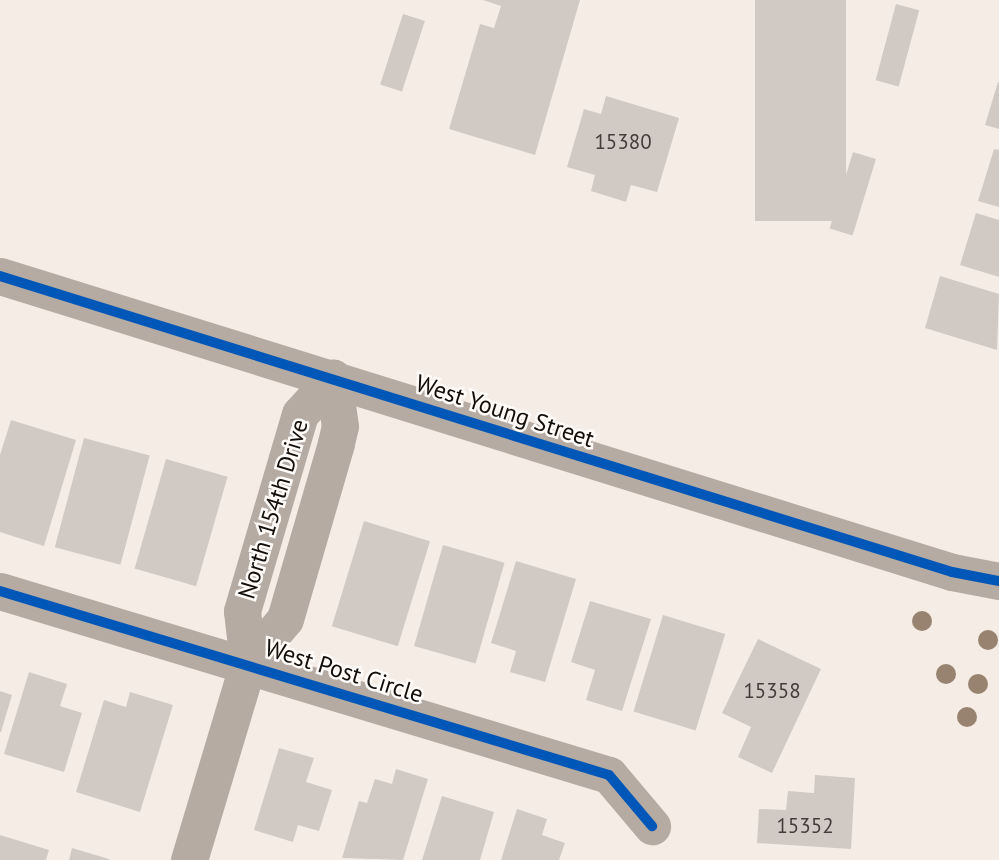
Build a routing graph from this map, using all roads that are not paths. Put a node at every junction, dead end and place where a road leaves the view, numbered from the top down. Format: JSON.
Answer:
{"nodes":[{"id":1,"x":0,"y":276,"type":"edge"},
{"id":2,"x":333,"y":378,"type":"junction"},
{"id":3,"x":999,"y":581,"type":"edge"},
{"id":4,"x":0,"y":591,"type":"edge"},
{"id":5,"x":248,"y":663,"type":"junction"},
{"id":6,"x":652,"y":826,"type":"dead end"},
{"id":7,"x":190,"y":860,"type":"edge"}],
"edges":[{"from":1,"to":2,"type":"street","name":"West Young Street"},
{"from":2,"to":3,"type":"street","name":"West Young Street"},
{"from":2,"to":5,"type":"street","name":"North 154th Drive"},
{"from":4,"to":5,"type":"street","name":"West Post Circle"},
{"from":5,"to":6,"type":"street","name":"West Post Circle"},
{"from":5,"to":7,"type":"street","name":"North 154th Drive"}]}
